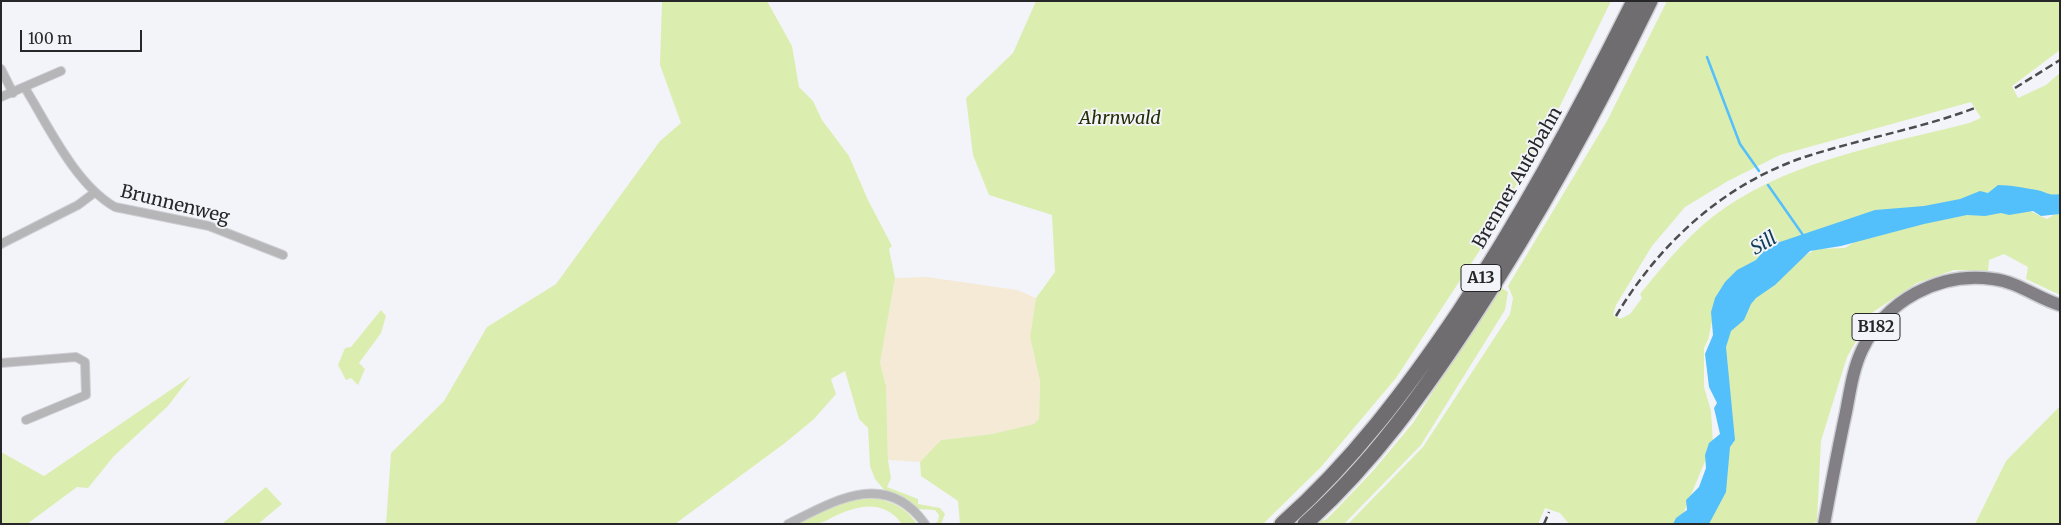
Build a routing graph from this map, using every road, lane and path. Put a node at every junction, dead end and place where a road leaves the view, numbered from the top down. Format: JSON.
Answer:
{"nodes":[{"id":1,"x":1634,"y":1,"type":"edge"},
{"id":2,"x":1650,"y":1,"type":"edge"},
{"id":3,"x":1,"y":69,"type":"edge"},
{"id":4,"x":61,"y":71,"type":"dead end"},
{"id":5,"x":26,"y":88,"type":"junction"},
{"id":6,"x":13,"y":92,"type":"junction"},
{"id":7,"x":1,"y":98,"type":"edge"},
{"id":8,"x":94,"y":193,"type":"junction"},
{"id":9,"x":1,"y":244,"type":"edge"},
{"id":10,"x":283,"y":255,"type":"dead end"},
{"id":11,"x":2060,"y":305,"type":"edge"},
{"id":12,"x":1,"y":362,"type":"edge"},
{"id":13,"x":26,"y":420,"type":"dead end"},
{"id":14,"x":1364,"y":464,"type":"junction"},
{"id":15,"x":788,"y":524,"type":"edge"},
{"id":16,"x":925,"y":524,"type":"edge"},
{"id":17,"x":1282,"y":524,"type":"edge"},
{"id":18,"x":1305,"y":524,"type":"edge"},
{"id":19,"x":1319,"y":524,"type":"edge"},
{"id":20,"x":1824,"y":524,"type":"edge"}],
"edges":[{"from":1,"to":17,"type":"highway","name":"Brenner Autobahn","number":"A13"},
{"from":2,"to":14,"type":"highway","name":"Brenner Autobahn","number":"A13"},
{"from":3,"to":6,"type":"street"},
{"from":4,"to":5,"type":"street"},
{"from":5,"to":6,"type":"street"},
{"from":5,"to":8,"type":"street","name":"Brunnenweg"},
{"from":6,"to":7,"type":"street"},
{"from":8,"to":9,"type":"street"},
{"from":8,"to":10,"type":"street","name":"Brunnenweg"},
{"from":11,"to":20,"type":"main road","number":"B182"},
{"from":12,"to":13,"type":"street"},
{"from":14,"to":18,"type":"highway","name":"Brenner Autobahn","number":"A13"},
{"from":14,"to":19,"type":"highway"},
{"from":15,"to":16,"type":"street"}]}
